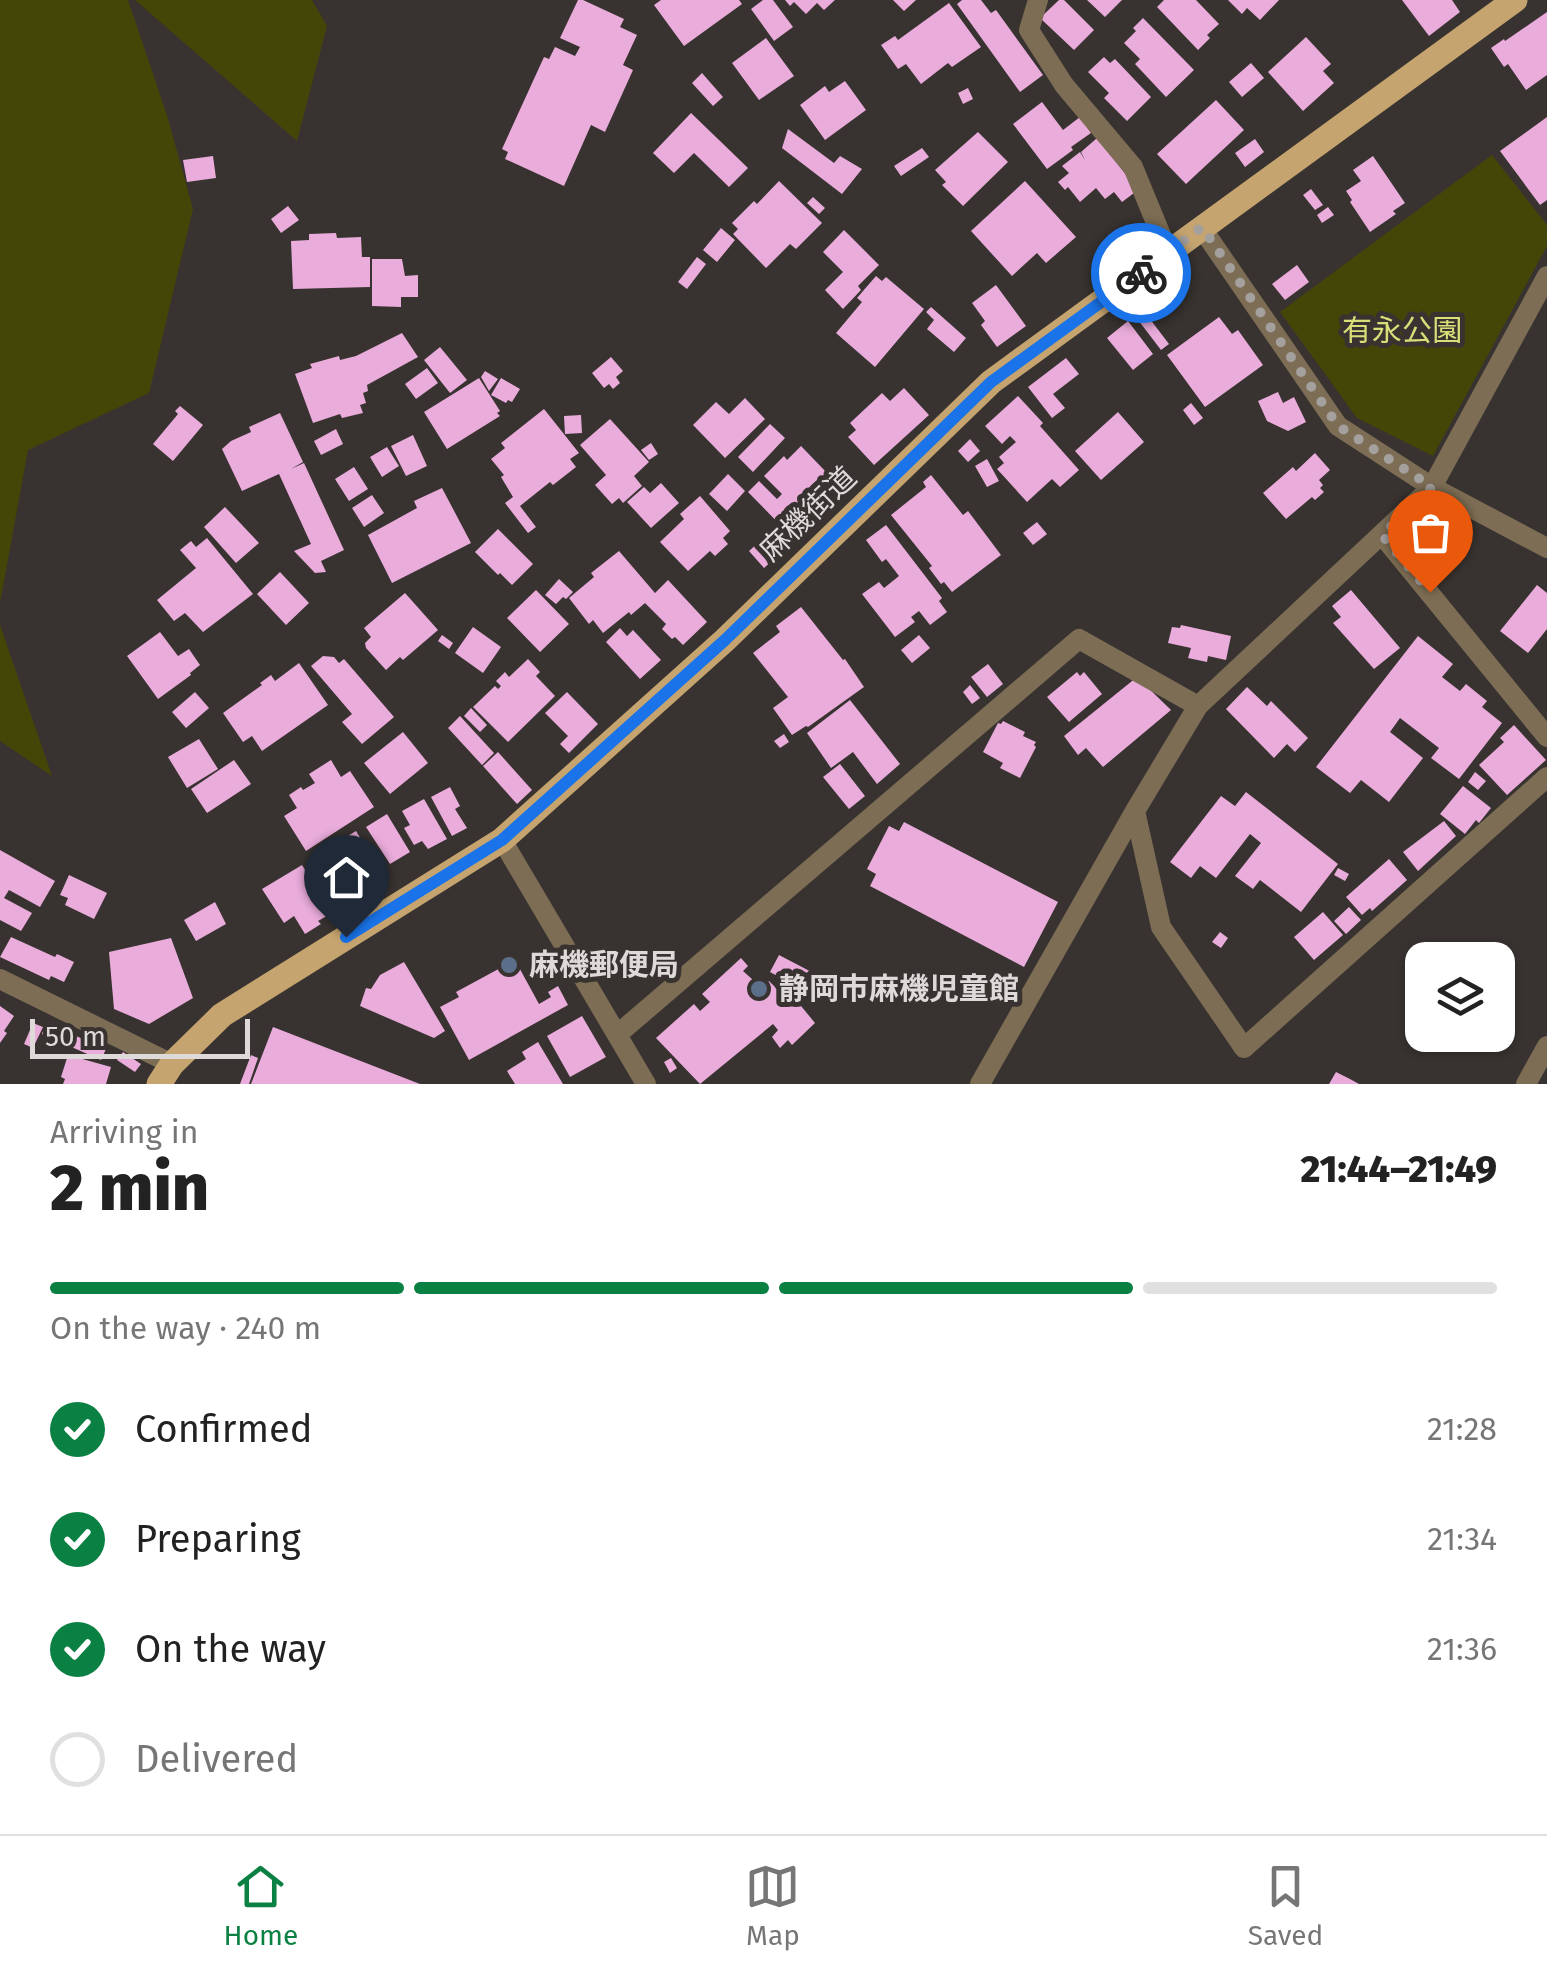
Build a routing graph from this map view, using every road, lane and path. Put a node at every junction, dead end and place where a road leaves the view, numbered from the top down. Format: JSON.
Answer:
{"nodes":[{"id":1,"x":1038,"y":0,"type":"edge"},
{"id":2,"x":1516,"y":0,"type":"edge"},
{"id":3,"x":1202,"y":227,"type":"junction"},
{"id":4,"x":1168,"y":252,"type":"junction"},
{"id":5,"x":1547,"y":276,"type":"edge"},
{"id":6,"x":1432,"y":487,"type":"junction"},
{"id":7,"x":1382,"y":535,"type":"junction"},
{"id":8,"x":1547,"y":548,"type":"edge"},
{"id":9,"x":1198,"y":706,"type":"junction"},
{"id":10,"x":1547,"y":737,"type":"edge"},
{"id":11,"x":1547,"y":777,"type":"edge"},
{"id":12,"x":1135,"y":811,"type":"junction"},
{"id":13,"x":502,"y":840,"type":"junction"},
{"id":14,"x":0,"y":978,"type":"edge"},
{"id":15,"x":618,"y":1034,"type":"junction"},
{"id":16,"x":1547,"y":1046,"type":"edge"},
{"id":17,"x":165,"y":1074,"type":"edge"},
{"id":18,"x":646,"y":1084,"type":"edge"},
{"id":19,"x":980,"y":1084,"type":"edge"},
{"id":20,"x":1526,"y":1084,"type":"edge"}],
"edges":[{"from":1,"to":4,"type":"street"},
{"from":2,"to":3,"type":"main road","name":"麻機街道"},
{"from":3,"to":4,"type":"main road","name":"麻機街道"},
{"from":3,"to":6,"type":"street"},
{"from":4,"to":13,"type":"main road","name":"麻機街道"},
{"from":5,"to":6,"type":"street"},
{"from":6,"to":7,"type":"street"},
{"from":6,"to":8,"type":"street"},
{"from":7,"to":9,"type":"street"},
{"from":7,"to":10,"type":"street"},
{"from":9,"to":12,"type":"street"},
{"from":9,"to":15,"type":"street"},
{"from":11,"to":12,"type":"street"},
{"from":12,"to":19,"type":"street"},
{"from":13,"to":15,"type":"street"},
{"from":13,"to":17,"type":"main road","name":"麻機街道"},
{"from":14,"to":17,"type":"street"},
{"from":15,"to":18,"type":"street"},
{"from":16,"to":20,"type":"street"}]}
